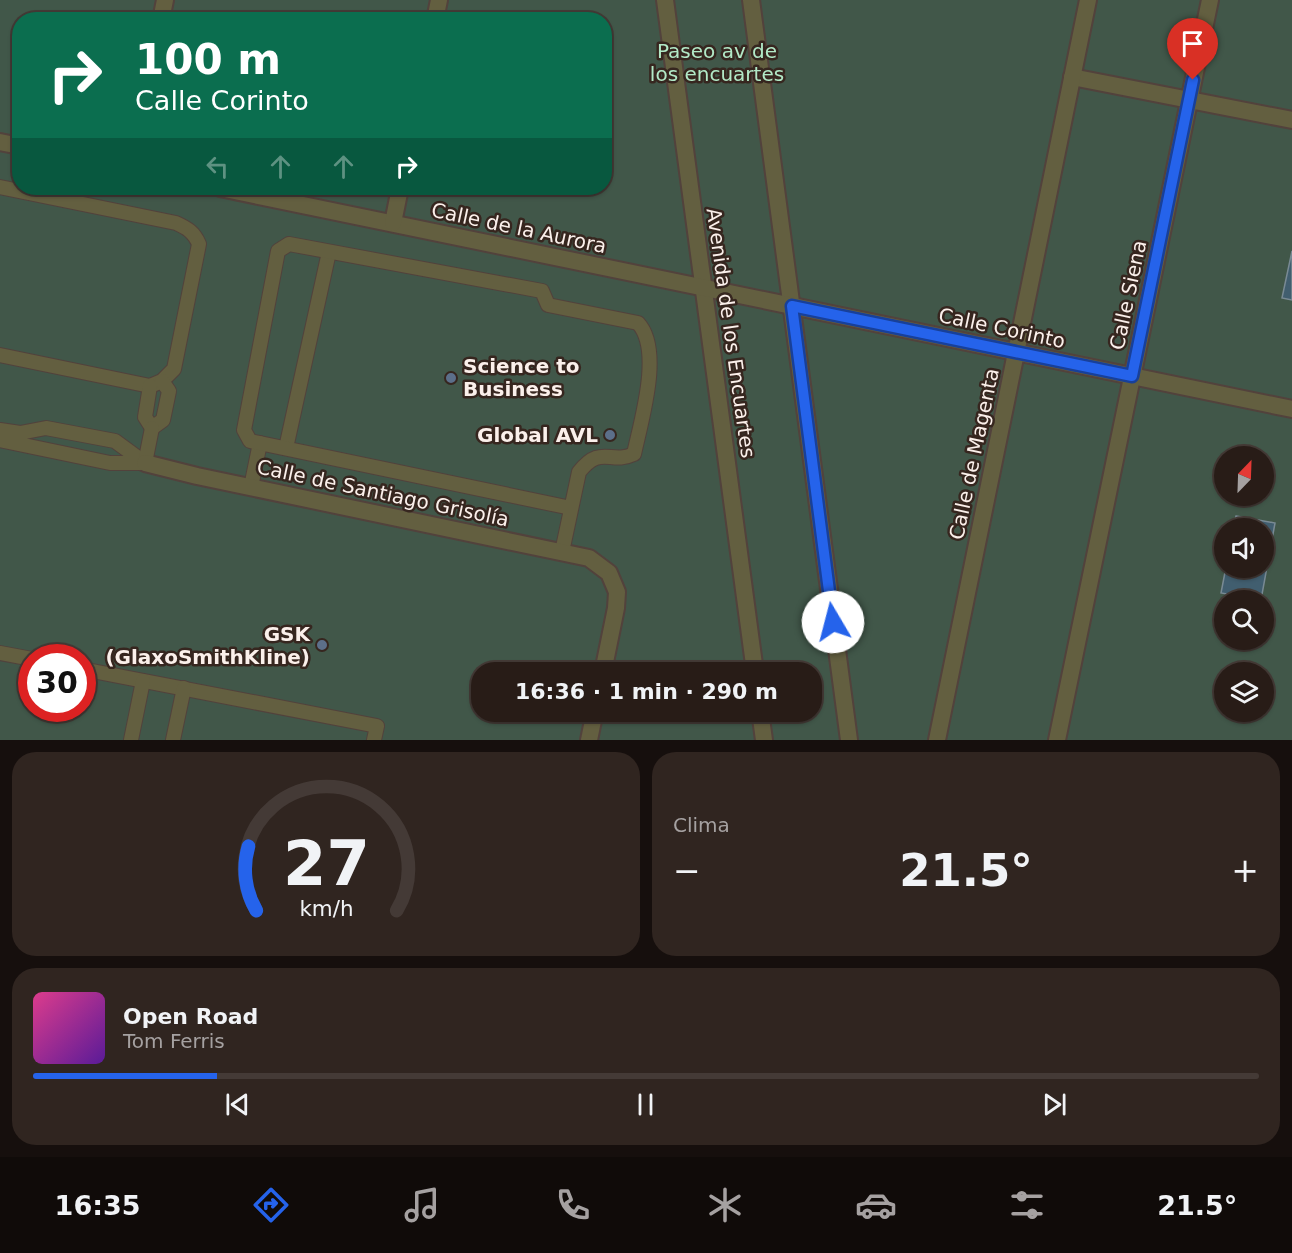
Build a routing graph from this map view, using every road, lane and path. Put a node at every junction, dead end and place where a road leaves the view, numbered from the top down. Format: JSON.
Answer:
{"nodes":[{"id":1,"x":665,"y":0,"type":"edge"},
{"id":2,"x":751,"y":0,"type":"edge"},
{"id":3,"x":1088,"y":0,"type":"edge"},
{"id":4,"x":1210,"y":0,"type":"edge"},
{"id":5,"x":1072,"y":77,"type":"junction"},
{"id":6,"x":1189,"y":100,"type":"junction"},
{"id":7,"x":1292,"y":120,"type":"edge"},
{"id":8,"x":39,"y":195,"type":"edge"},
{"id":9,"x":255,"y":195,"type":"edge"},
{"id":10,"x":399,"y":195,"type":"edge"},
{"id":11,"x":393,"y":223,"type":"junction"},
{"id":12,"x":329,"y":252,"type":"junction"},
{"id":13,"x":704,"y":288,"type":"junction"},
{"id":14,"x":792,"y":306,"type":"junction"},
{"id":15,"x":1016,"y":352,"type":"junction"},
{"id":16,"x":0,"y":354,"type":"edge"},
{"id":17,"x":1132,"y":376,"type":"junction"},
{"id":18,"x":156,"y":384,"type":"junction"},
{"id":19,"x":1292,"y":409,"type":"edge"},
{"id":20,"x":152,"y":428,"type":"junction"},
{"id":21,"x":0,"y":430,"type":"edge"},
{"id":22,"x":0,"y":440,"type":"edge"},
{"id":23,"x":260,"y":443,"type":"junction"},
{"id":24,"x":286,"y":448,"type":"junction"},
{"id":25,"x":145,"y":463,"type":"junction"},
{"id":26,"x":251,"y":487,"type":"junction"},
{"id":27,"x":571,"y":508,"type":"junction"},
{"id":28,"x":562,"y":552,"type":"junction"},
{"id":29,"x":0,"y":653,"type":"edge"},
{"id":30,"x":18,"y":656,"type":"edge"},
{"id":31,"x":605,"y":662,"type":"edge"},
{"id":32,"x":754,"y":662,"type":"edge"},
{"id":33,"x":96,"y":672,"type":"edge"},
{"id":34,"x":143,"y":681,"type":"junction"},
{"id":35,"x":184,"y":688,"type":"junction"},
{"id":36,"x":593,"y":722,"type":"edge"},
{"id":37,"x":762,"y":722,"type":"edge"},
{"id":38,"x":131,"y":740,"type":"edge"},
{"id":39,"x":173,"y":740,"type":"edge"},
{"id":40,"x":374,"y":740,"type":"edge"},
{"id":41,"x":589,"y":740,"type":"edge"},
{"id":42,"x":764,"y":740,"type":"edge"},
{"id":43,"x":849,"y":740,"type":"edge"},
{"id":44,"x":937,"y":740,"type":"edge"},
{"id":45,"x":1058,"y":740,"type":"edge"}],
"edges":[{"from":1,"to":13,"type":"street","name":"Avenida de los Encuartes"},
{"from":2,"to":14,"type":"street"},
{"from":3,"to":5,"type":"street","name":"Calle de Magenta"},
{"from":4,"to":6,"type":"street","name":"Calle Siena"},
{"from":5,"to":6,"type":"street"},
{"from":5,"to":15,"type":"street","name":"Calle de Magenta"},
{"from":6,"to":7,"type":"street"},
{"from":6,"to":17,"type":"street","name":"Calle Siena"},
{"from":8,"to":18,"type":"lane"},
{"from":9,"to":11,"type":"street","name":"Calle de la Aurora"},
{"from":10,"to":11,"type":"street"},
{"from":11,"to":13,"type":"street","name":"Calle de la Aurora"},
{"from":12,"to":23,"type":"lane"},
{"from":12,"to":24,"type":"lane"},
{"from":12,"to":27,"type":"lane"},
{"from":13,"to":14,"type":"street","name":"Calle Corinto"},
{"from":13,"to":32,"type":"street","name":"Avenida de los Encuartes"},
{"from":14,"to":15,"type":"street","name":"Calle Corinto"},
{"from":14,"to":43,"type":"street"},
{"from":15,"to":17,"type":"street","name":"Calle Corinto"},
{"from":15,"to":44,"type":"street","name":"Calle de Magenta"},
{"from":16,"to":18,"type":"lane"},
{"from":17,"to":19,"type":"street","name":"Calle Corinto"},
{"from":17,"to":45,"type":"street","name":"Calle Siena"},
{"from":18,"to":20,"type":"lane"},
{"from":18,"to":20,"type":"lane"},
{"from":20,"to":25,"type":"lane"},
{"from":21,"to":25,"type":"lane"},
{"from":22,"to":25,"type":"lane"},
{"from":23,"to":24,"type":"lane"},
{"from":23,"to":26,"type":"lane"},
{"from":24,"to":27,"type":"lane"},
{"from":25,"to":26,"type":"street","name":"Calle de Santiago Grisolía"},
{"from":26,"to":28,"type":"street","name":"Calle de Santiago Grisolía"},
{"from":27,"to":28,"type":"lane"},
{"from":28,"to":31,"type":"street","name":"Calle de Santiago Grisolía"},
{"from":29,"to":30,"type":"lane"},
{"from":33,"to":34,"type":"lane"},
{"from":34,"to":35,"type":"lane"},
{"from":34,"to":38,"type":"lane"},
{"from":35,"to":39,"type":"lane"},
{"from":35,"to":40,"type":"lane"},
{"from":36,"to":41,"type":"street"},
{"from":37,"to":42,"type":"street"}]}
